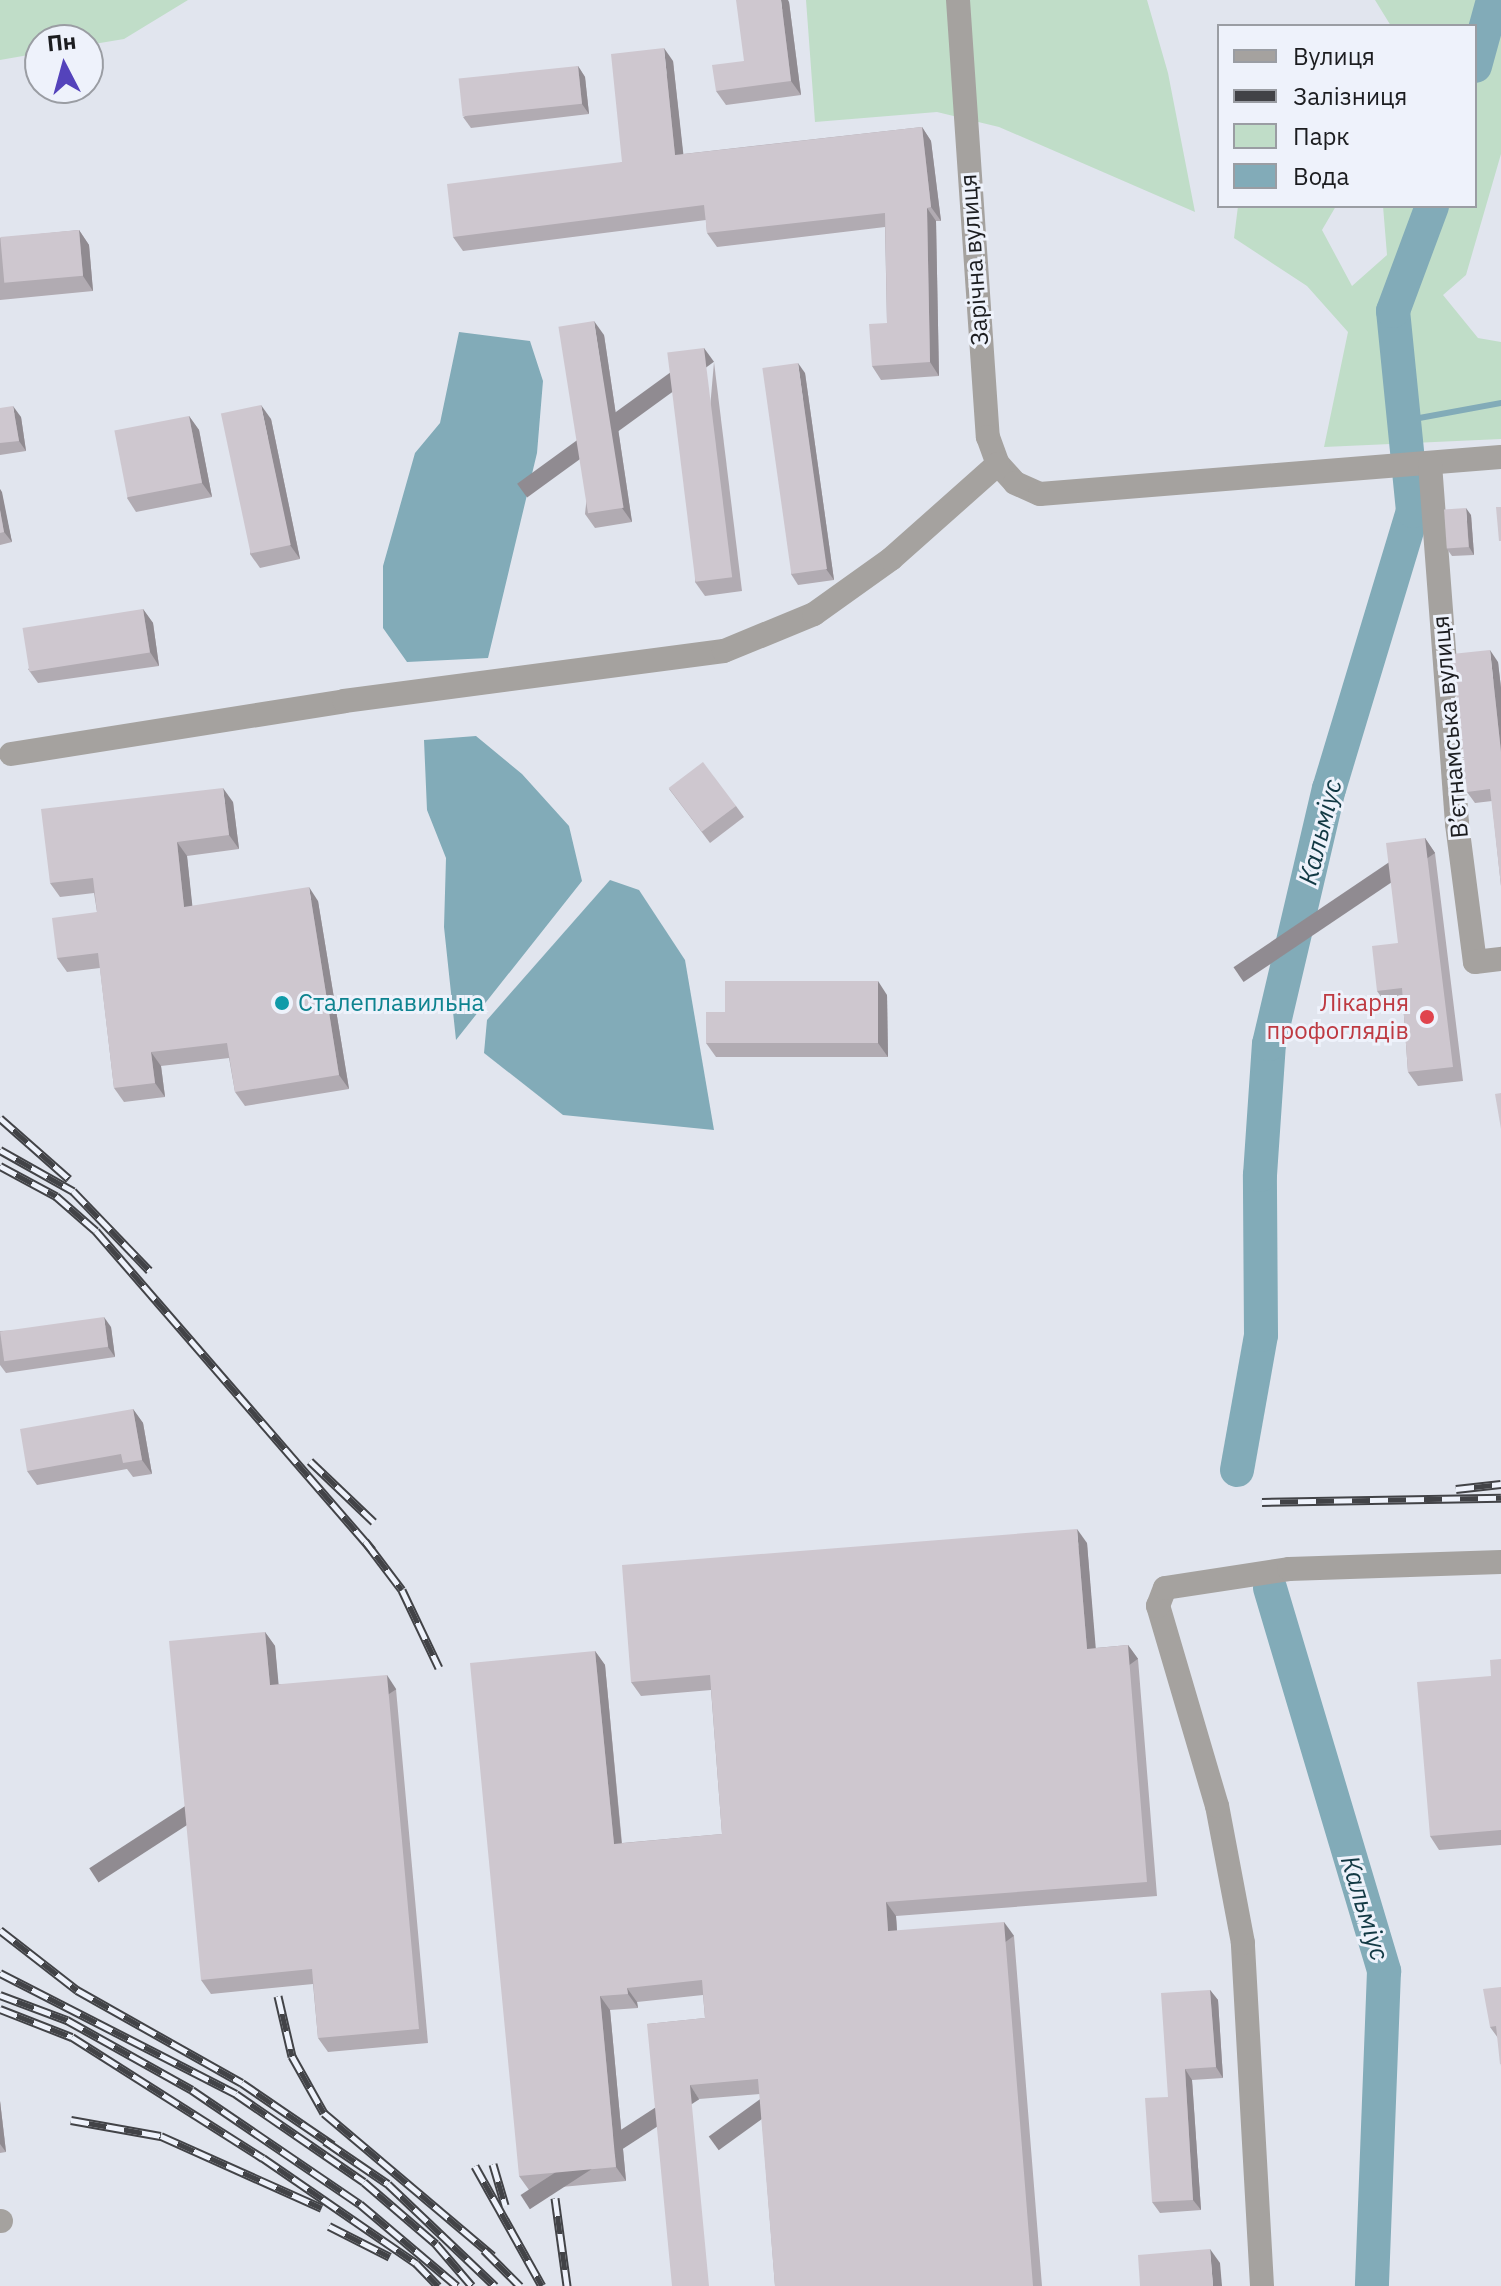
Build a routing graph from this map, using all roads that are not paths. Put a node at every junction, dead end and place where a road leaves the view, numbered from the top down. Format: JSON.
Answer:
{"nodes":[{"id":1,"x":958,"y":0,"type":"edge"},
{"id":2,"x":1501,"y":457,"type":"edge"},
{"id":3,"x":998,"y":464,"type":"junction"},
{"id":4,"x":1430,"y":464,"type":"junction"},
{"id":5,"x":11,"y":754,"type":"dead end"},
{"id":6,"x":1501,"y":959,"type":"edge"},
{"id":7,"x":1501,"y":1562,"type":"edge"},
{"id":8,"x":1262,"y":2286,"type":"edge"}],
"edges":[{"from":1,"to":3,"type":"street","name":"Зарічна вулиця"},
{"from":2,"to":4,"type":"street"},
{"from":3,"to":4,"type":"street"},
{"from":3,"to":5,"type":"street"},
{"from":4,"to":6,"type":"street","name":"В’єтнамська вулиця"},
{"from":7,"to":8,"type":"street"}]}
